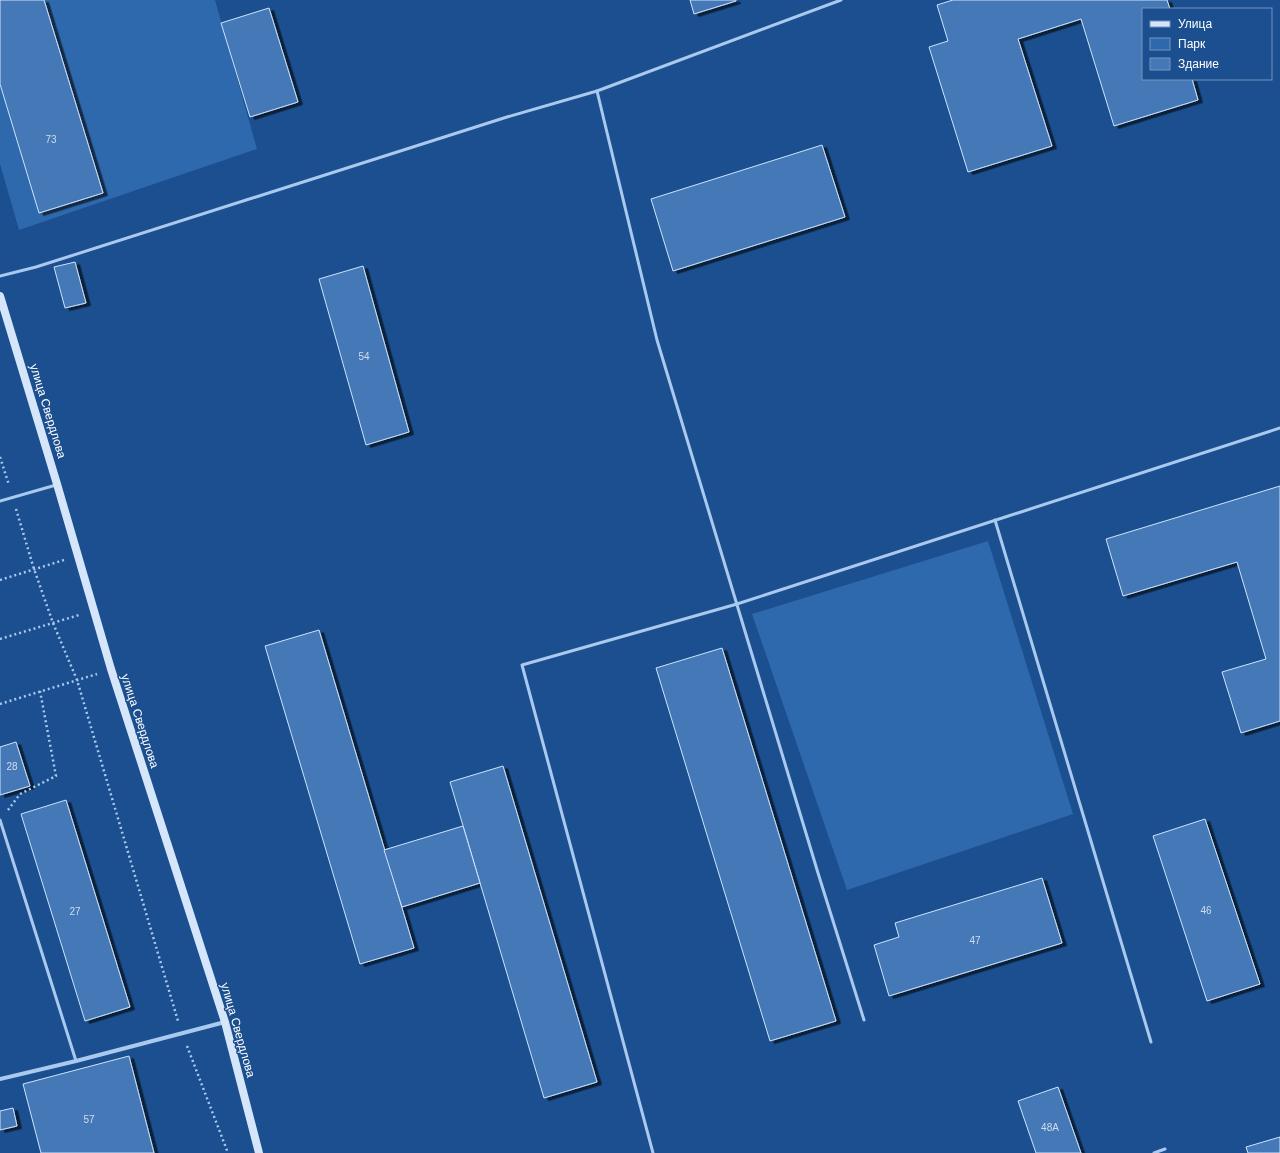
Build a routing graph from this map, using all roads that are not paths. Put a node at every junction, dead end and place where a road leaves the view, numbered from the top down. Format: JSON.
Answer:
{"nodes":[{"id":1,"x":842,"y":0,"type":"edge"},
{"id":2,"x":597,"y":91,"type":"junction"},
{"id":3,"x":0,"y":276,"type":"edge"},
{"id":4,"x":0,"y":296,"type":"edge"},
{"id":5,"x":1280,"y":428,"type":"edge"},
{"id":6,"x":57,"y":484,"type":"junction"},
{"id":7,"x":0,"y":501,"type":"edge"},
{"id":8,"x":995,"y":520,"type":"junction"},
{"id":9,"x":737,"y":604,"type":"junction"},
{"id":10,"x":0,"y":820,"type":"edge"},
{"id":11,"x":864,"y":1020,"type":"dead end"},
{"id":12,"x":225,"y":1022,"type":"junction"},
{"id":13,"x":1151,"y":1042,"type":"dead end"},
{"id":14,"x":76,"y":1061,"type":"junction"},
{"id":15,"x":0,"y":1079,"type":"edge"},
{"id":16,"x":1165,"y":1149,"type":"dead end"},
{"id":17,"x":259,"y":1153,"type":"edge"},
{"id":18,"x":653,"y":1153,"type":"edge"},
{"id":19,"x":1154,"y":1153,"type":"edge"}],
"edges":[{"from":1,"to":2,"type":"lane"},
{"from":2,"to":3,"type":"lane"},
{"from":2,"to":9,"type":"lane"},
{"from":4,"to":6,"type":"main road","name":"улица Свердлова"},
{"from":5,"to":8,"type":"lane"},
{"from":6,"to":7,"type":"lane"},
{"from":6,"to":12,"type":"main road","name":"улица Свердлова"},
{"from":8,"to":9,"type":"lane"},
{"from":8,"to":13,"type":"lane"},
{"from":9,"to":11,"type":"lane"},
{"from":9,"to":18,"type":"lane"},
{"from":10,"to":14,"type":"lane"},
{"from":12,"to":14,"type":"street"},
{"from":12,"to":17,"type":"main road","name":"улица Свердлова"},
{"from":14,"to":15,"type":"street"},
{"from":16,"to":19,"type":"lane"}]}
